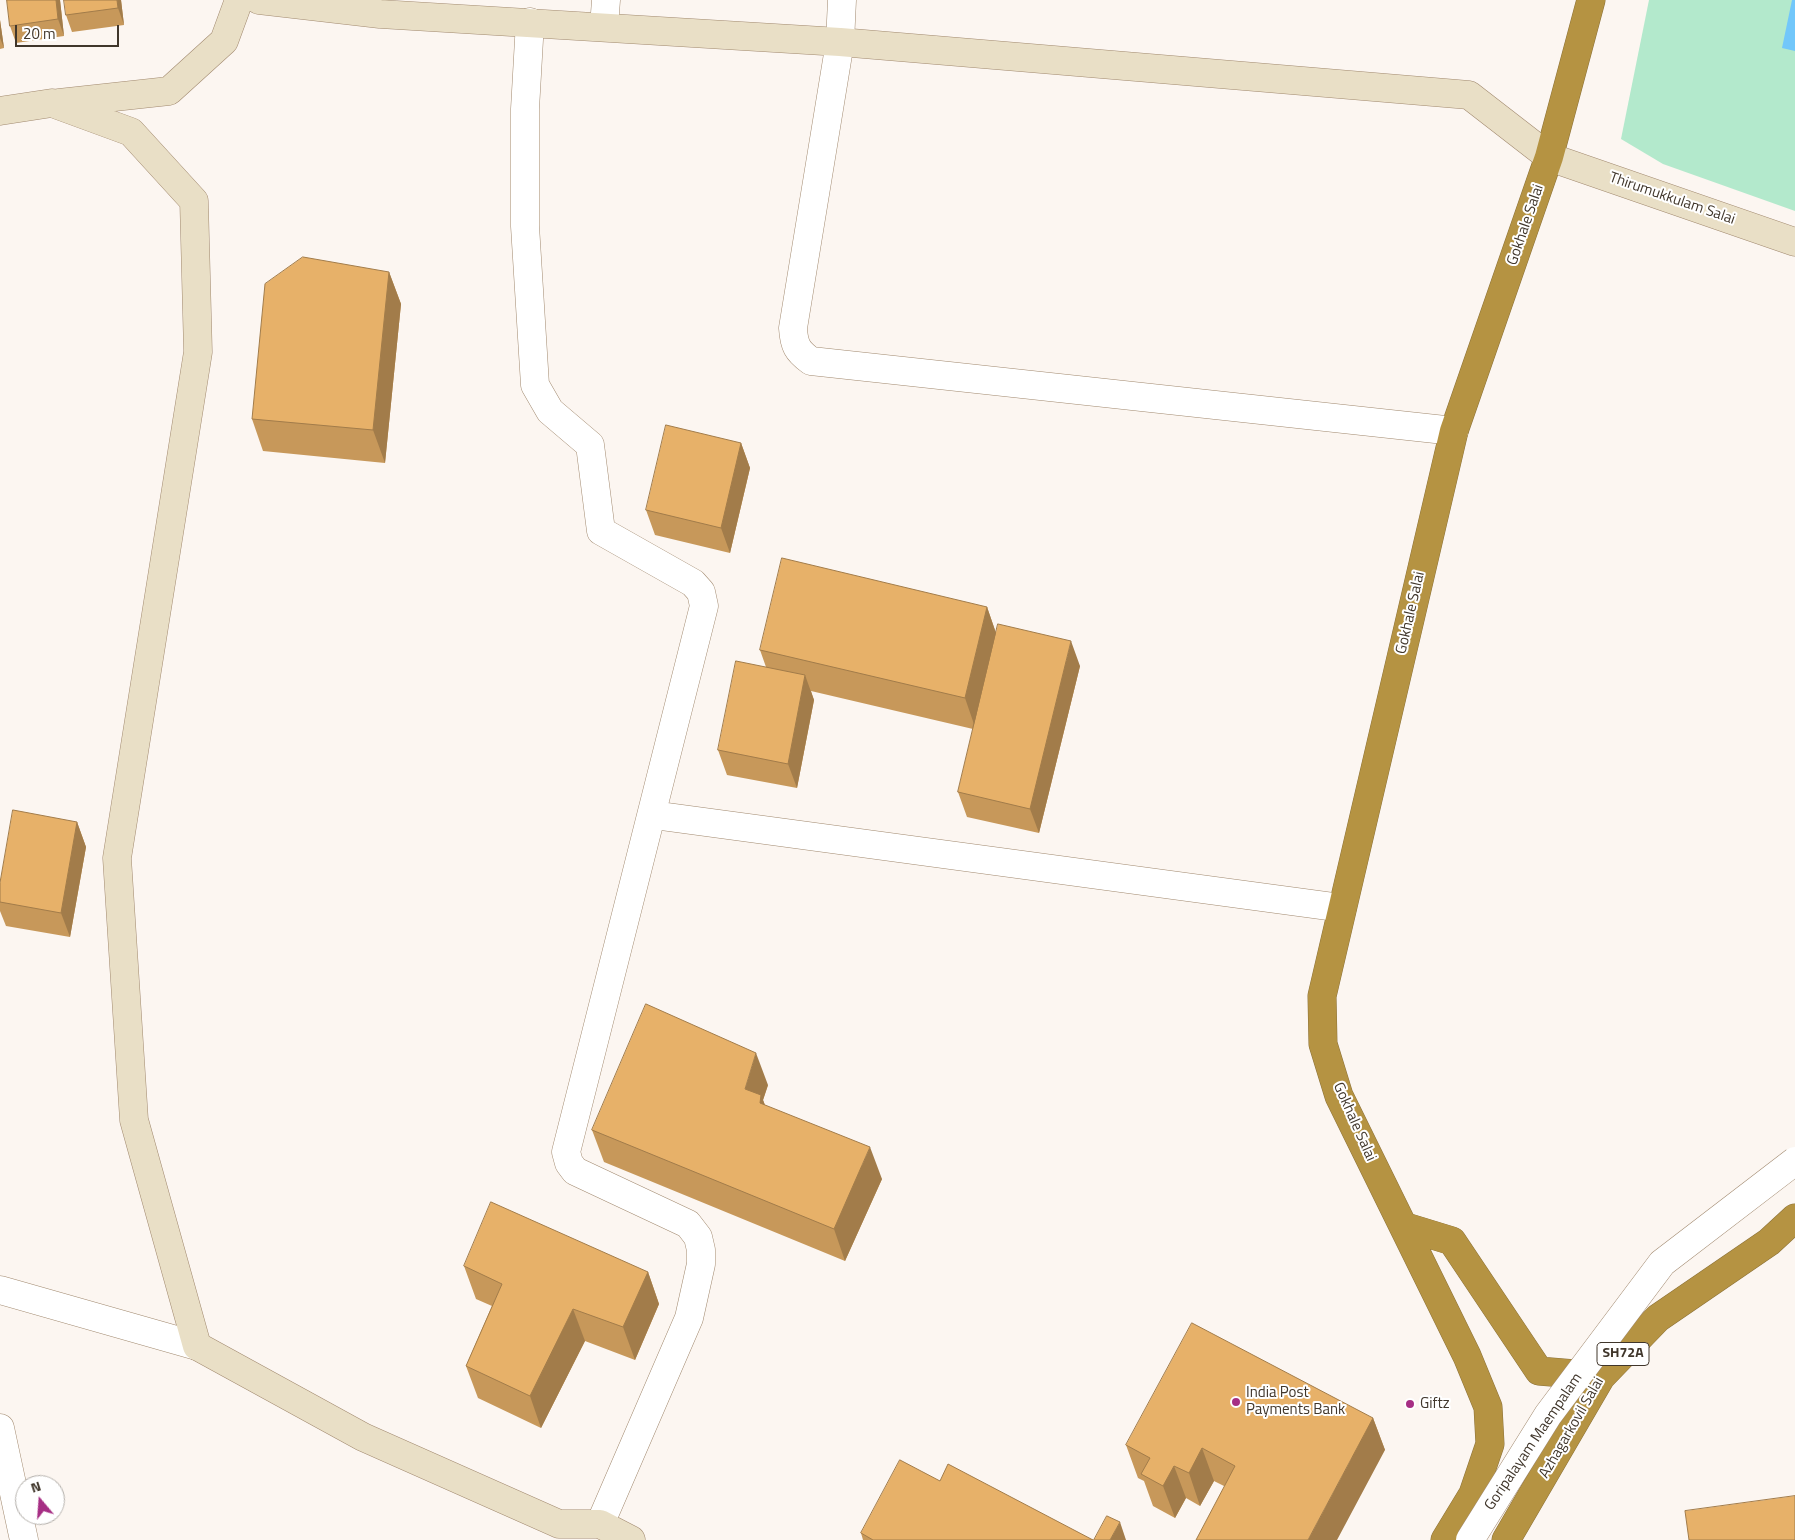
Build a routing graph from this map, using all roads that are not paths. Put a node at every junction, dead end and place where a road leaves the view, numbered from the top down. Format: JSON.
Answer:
{"nodes":[{"id":1,"x":239,"y":0,"type":"edge"},
{"id":2,"x":259,"y":0,"type":"edge"},
{"id":3,"x":606,"y":0,"type":"edge"},
{"id":4,"x":842,"y":0,"type":"edge"},
{"id":5,"x":1591,"y":0,"type":"edge"},
{"id":6,"x":530,"y":22,"type":"junction"},
{"id":7,"x":604,"y":27,"type":"junction"},
{"id":8,"x":840,"y":42,"type":"junction"},
{"id":9,"x":52,"y":103,"type":"junction"},
{"id":10,"x":0,"y":111,"type":"edge"},
{"id":11,"x":1549,"y":157,"type":"junction"},
{"id":12,"x":1795,"y":242,"type":"edge"},
{"id":13,"x":1454,"y":431,"type":"junction"},
{"id":14,"x":653,"y":815,"type":"junction"},
{"id":15,"x":1342,"y":908,"type":"junction"},
{"id":16,"x":1795,"y":1161,"type":"edge"},
{"id":17,"x":1795,"y":1218,"type":"edge"},
{"id":18,"x":1403,"y":1226,"type":"junction"},
{"id":19,"x":0,"y":1290,"type":"edge"},
{"id":20,"x":197,"y":1346,"type":"junction"},
{"id":21,"x":1601,"y":1377,"type":"junction"},
{"id":22,"x":0,"y":1428,"type":"edge"},
{"id":23,"x":600,"y":1524,"type":"junction"},
{"id":24,"x":558,"y":1532,"type":"edge"},
{"id":25,"x":24,"y":1540,"type":"edge"},
{"id":26,"x":630,"y":1540,"type":"edge"},
{"id":27,"x":1445,"y":1540,"type":"edge"},
{"id":28,"x":1470,"y":1540,"type":"edge"},
{"id":29,"x":1506,"y":1540,"type":"edge"}],
"edges":[{"from":1,"to":9,"type":"main road"},
{"from":2,"to":6,"type":"main road","name":"Thirumukkulam Salai"},
{"from":3,"to":7,"type":"street"},
{"from":4,"to":8,"type":"street"},
{"from":5,"to":11,"type":"highway","name":"Gokhale Salai"},
{"from":6,"to":7,"type":"main road","name":"Thirumukkulam Salai"},
{"from":6,"to":14,"type":"street"},
{"from":7,"to":8,"type":"main road","name":"Thirumukkulam Salai"},
{"from":8,"to":11,"type":"main road","name":"Thirumukkulam Salai"},
{"from":8,"to":13,"type":"street"},
{"from":9,"to":10,"type":"main road"},
{"from":9,"to":20,"type":"main road"},
{"from":11,"to":12,"type":"main road","name":"Thirumukkulam Salai"},
{"from":11,"to":13,"type":"highway","name":"Gokhale Salai"},
{"from":13,"to":15,"type":"highway","name":"Gokhale Salai"},
{"from":14,"to":15,"type":"street"},
{"from":14,"to":23,"type":"street"},
{"from":15,"to":18,"type":"highway","name":"Gokhale Salai"},
{"from":16,"to":28,"type":"street","name":"Goripalayam Maempalam","bridge":true},
{"from":17,"to":21,"type":"highway","name":"Azhagarkovil Salai","number":"SH72A"},
{"from":18,"to":21,"type":"highway"},
{"from":18,"to":27,"type":"highway","name":"Gokhale Salai"},
{"from":19,"to":20,"type":"street"},
{"from":20,"to":24,"type":"main road"},
{"from":21,"to":29,"type":"highway","name":"Azhagarkovil Salai","number":"SH72A"},
{"from":22,"to":25,"type":"street"},
{"from":23,"to":24,"type":"main road"},
{"from":23,"to":26,"type":"main road"}]}
